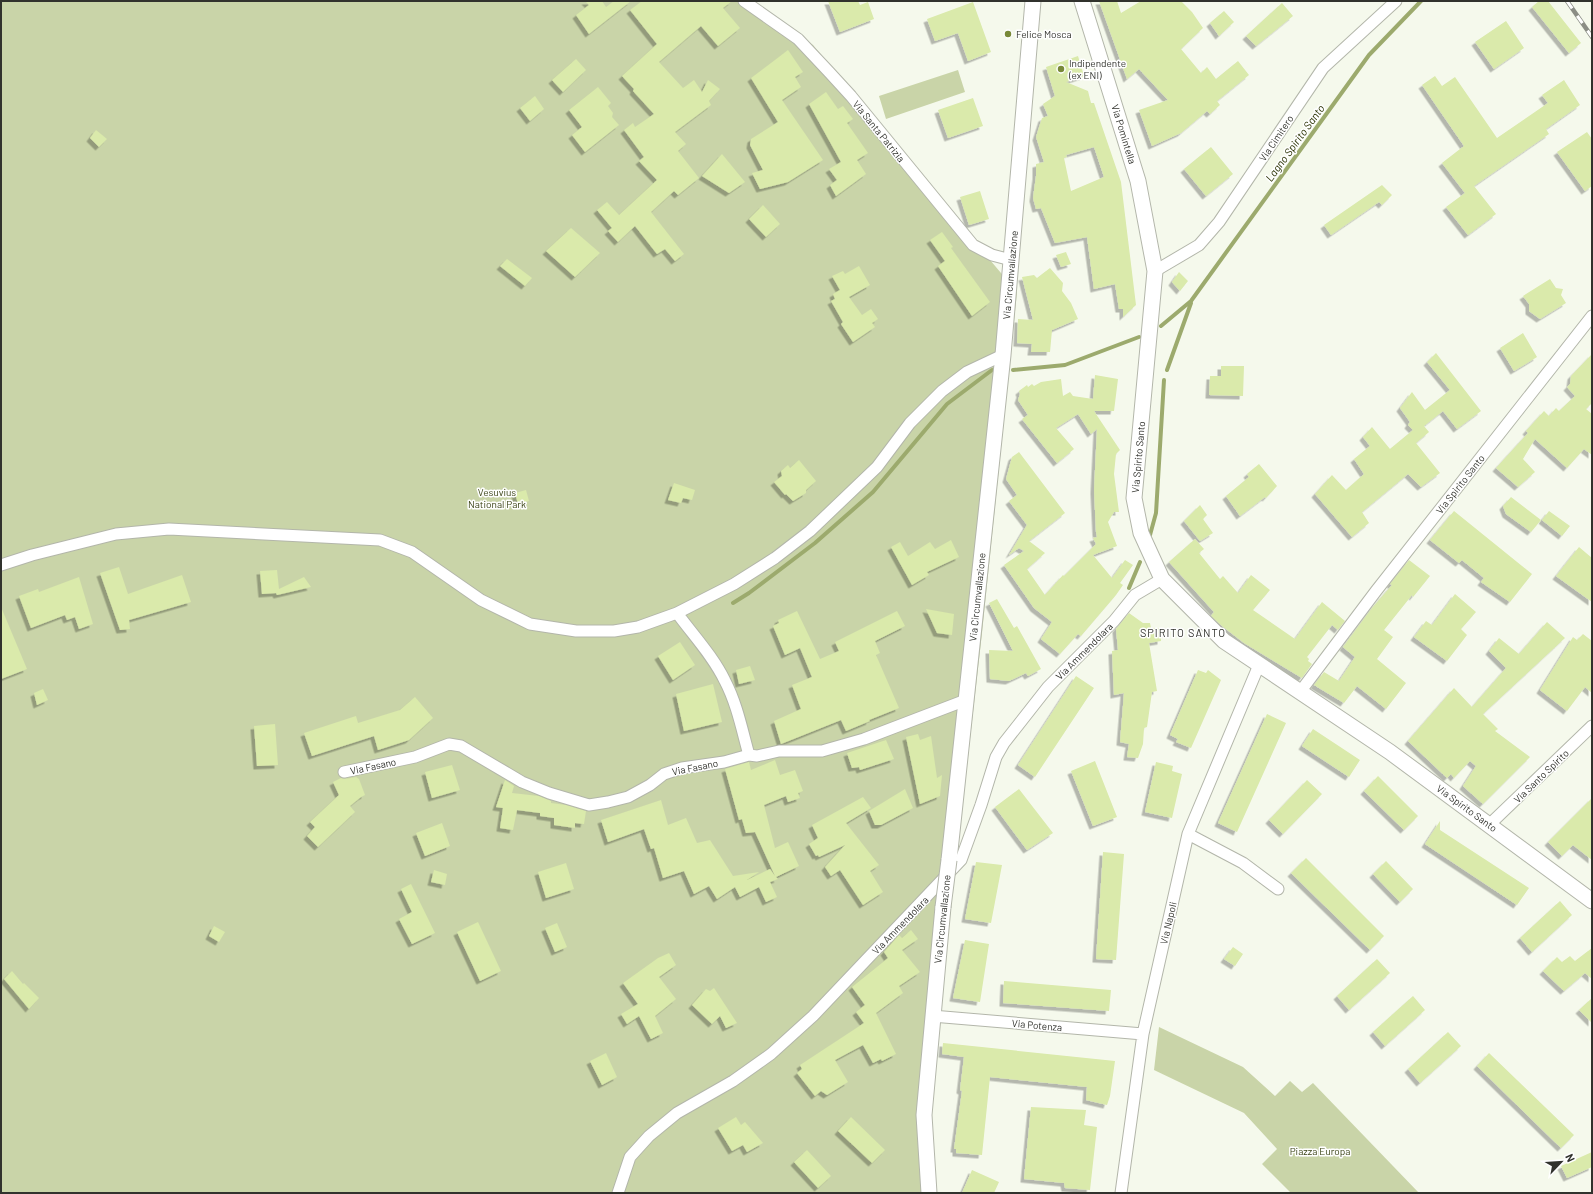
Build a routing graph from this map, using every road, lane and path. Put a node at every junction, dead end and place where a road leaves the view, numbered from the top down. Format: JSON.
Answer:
{"nodes":[{"id":1,"x":744,"y":1,"type":"edge"},
{"id":2,"x":1033,"y":1,"type":"edge"},
{"id":3,"x":1082,"y":1,"type":"edge"},
{"id":4,"x":1396,"y":1,"type":"edge"},
{"id":5,"x":1011,"y":260,"type":"junction"},
{"id":6,"x":1155,"y":270,"type":"junction"},
{"id":7,"x":1592,"y":316,"type":"edge"},
{"id":8,"x":1003,"y":355,"type":"junction"},
{"id":9,"x":1,"y":565,"type":"edge"},
{"id":10,"x":1162,"y":579,"type":"junction"},
{"id":11,"x":677,"y":612,"type":"junction"},
{"id":12,"x":1259,"y":665,"type":"junction"},
{"id":13,"x":1300,"y":692,"type":"junction"},
{"id":14,"x":966,"y":700,"type":"junction"},
{"id":15,"x":1592,"y":726,"type":"edge"},
{"id":16,"x":749,"y":755,"type":"junction"},
{"id":17,"x":344,"y":772,"type":"dead end"},
{"id":18,"x":1490,"y":825,"type":"junction"},
{"id":19,"x":1188,"y":834,"type":"junction"},
{"id":20,"x":1278,"y":889,"type":"dead end"},
{"id":21,"x":1592,"y":901,"type":"edge"},
{"id":22,"x":932,"y":1016,"type":"junction"},
{"id":23,"x":1143,"y":1034,"type":"junction"},
{"id":24,"x":618,"y":1193,"type":"edge"},
{"id":25,"x":929,"y":1193,"type":"edge"},
{"id":26,"x":1121,"y":1193,"type":"edge"}],
"edges":[{"from":1,"to":5,"type":"street","name":"Via Santa Patrizia"},
{"from":2,"to":5,"type":"main road","name":"Via Circumvallazione"},
{"from":3,"to":6,"type":"main road","name":"Via Pomintella"},
{"from":4,"to":6,"type":"street","name":"Via Cimitero"},
{"from":5,"to":8,"type":"main road","name":"Via Circumvallazione"},
{"from":6,"to":10,"type":"main road","name":"Via Spirito Santo"},
{"from":7,"to":13,"type":"street","name":"Via Spirito Santo"},
{"from":8,"to":11,"type":"street"},
{"from":8,"to":14,"type":"main road","name":"Via Circumvallazione"},
{"from":9,"to":11,"type":"street"},
{"from":10,"to":12,"type":"main road","name":"Via Spirito Santo"},
{"from":10,"to":24,"type":"street","name":"Via Ammendolara"},
{"from":11,"to":16,"type":"street"},
{"from":12,"to":13,"type":"main road","name":"Via Spirito Santo"},
{"from":12,"to":19,"type":"street","name":"Via Napoli"},
{"from":13,"to":18,"type":"main road","name":"Via Spirito Santo"},
{"from":14,"to":16,"type":"street","name":"Via Fasano"},
{"from":14,"to":22,"type":"main road","name":"Via Circumvallazione","bridge":true},
{"from":15,"to":18,"type":"street","name":"Via Santo Spirito"},
{"from":16,"to":17,"type":"street","name":"Via Fasano"},
{"from":18,"to":21,"type":"main road","name":"Via Spirito Santo"},
{"from":19,"to":20,"type":"street"},
{"from":19,"to":23,"type":"street","name":"Via Napoli"},
{"from":22,"to":23,"type":"street","name":"Via Potenza"},
{"from":22,"to":25,"type":"main road","name":"Via Circumvallazione"},
{"from":23,"to":26,"type":"street","name":"Via Napoli"}]}
